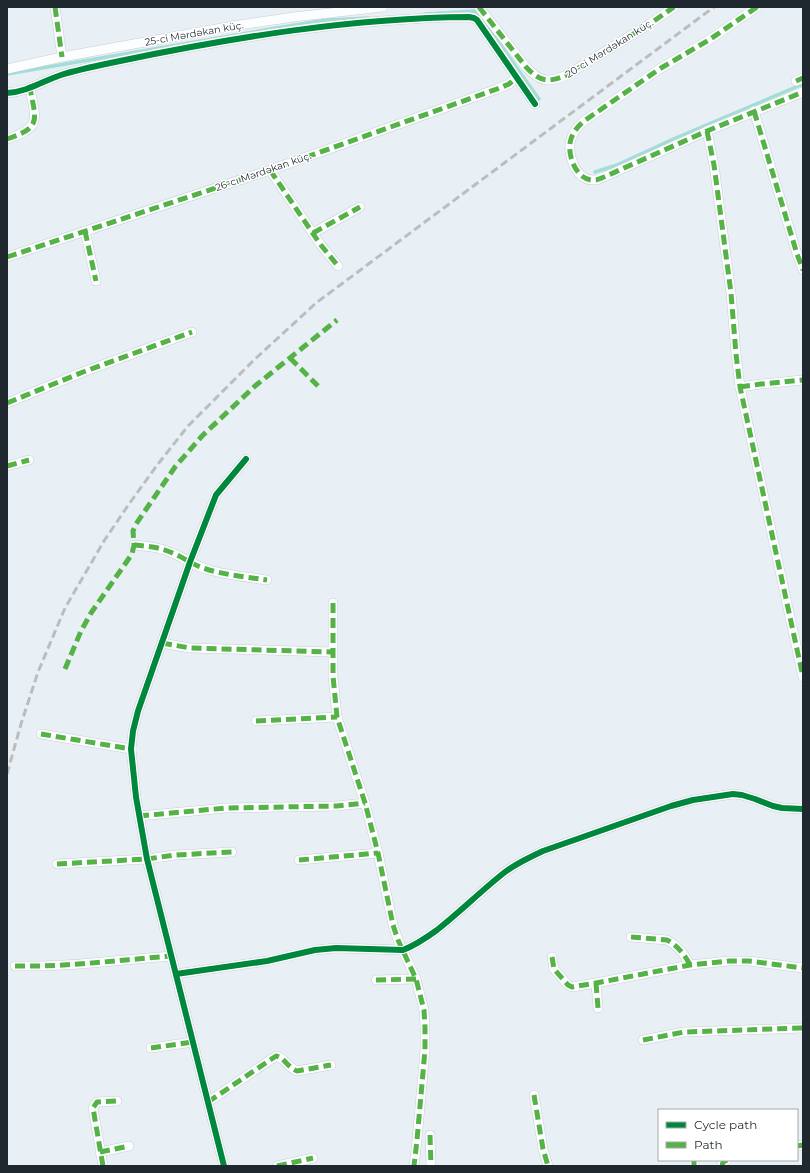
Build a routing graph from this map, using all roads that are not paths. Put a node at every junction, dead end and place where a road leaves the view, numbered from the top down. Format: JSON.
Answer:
{"nodes":[{"id":1,"x":55,"y":7,"type":"edge"},
{"id":2,"x":382,"y":7,"type":"edge"},
{"id":3,"x":479,"y":7,"type":"edge"},
{"id":4,"x":674,"y":7,"type":"edge"},
{"id":5,"x":757,"y":7,"type":"edge"},
{"id":6,"x":62,"y":57,"type":"junction"},
{"id":7,"x":7,"y":69,"type":"edge"},
{"id":8,"x":516,"y":78,"type":"junction"},
{"id":9,"x":30,"y":88,"type":"junction"},
{"id":10,"x":803,"y":92,"type":"edge"},
{"id":11,"x":7,"y":93,"type":"edge"},
{"id":12,"x":535,"y":104,"type":"dead end"},
{"id":13,"x":754,"y":111,"type":"junction"},
{"id":14,"x":707,"y":131,"type":"junction"},
{"id":15,"x":7,"y":139,"type":"edge"},
{"id":16,"x":270,"y":170,"type":"junction"},
{"id":17,"x":360,"y":207,"type":"dead end"},
{"id":18,"x":85,"y":231,"type":"junction"},
{"id":19,"x":313,"y":233,"type":"junction"},
{"id":20,"x":7,"y":257,"type":"edge"},
{"id":21,"x":338,"y":266,"type":"dead end"},
{"id":22,"x":803,"y":270,"type":"edge"},
{"id":23,"x":96,"y":281,"type":"dead end"},
{"id":24,"x":192,"y":332,"type":"dead end"},
{"id":25,"x":803,"y":380,"type":"edge"},
{"id":26,"x":740,"y":387,"type":"junction"},
{"id":27,"x":7,"y":403,"type":"edge"},
{"id":28,"x":246,"y":459,"type":"dead end"},
{"id":29,"x":29,"y":460,"type":"dead end"},
{"id":30,"x":7,"y":466,"type":"edge"},
{"id":31,"x":134,"y":545,"type":"dead end"},
{"id":32,"x":190,"y":562,"type":"junction"},
{"id":33,"x":267,"y":580,"type":"dead end"},
{"id":34,"x":334,"y":603,"type":"dead end"},
{"id":35,"x":162,"y":643,"type":"junction"},
{"id":36,"x":332,"y":652,"type":"junction"},
{"id":37,"x":803,"y":677,"type":"edge"},
{"id":38,"x":337,"y":717,"type":"junction"},
{"id":39,"x":256,"y":721,"type":"dead end"},
{"id":40,"x":41,"y":734,"type":"dead end"},
{"id":41,"x":131,"y":749,"type":"junction"},
{"id":42,"x":365,"y":804,"type":"junction"},
{"id":43,"x":803,"y":809,"type":"edge"},
{"id":44,"x":139,"y":816,"type":"junction"},
{"id":45,"x":232,"y":852,"type":"dead end"},
{"id":46,"x":378,"y":853,"type":"junction"},
{"id":47,"x":147,"y":859,"type":"junction"},
{"id":48,"x":299,"y":860,"type":"dead end"},
{"id":49,"x":58,"y":864,"type":"dead end"},
{"id":50,"x":631,"y":937,"type":"dead end"},
{"id":51,"x":403,"y":950,"type":"junction"},
{"id":52,"x":171,"y":956,"type":"junction"},
{"id":53,"x":552,"y":957,"type":"dead end"},
{"id":54,"x":690,"y":965,"type":"junction"},
{"id":55,"x":15,"y":966,"type":"dead end"},
{"id":56,"x":803,"y":968,"type":"edge"},
{"id":57,"x":176,"y":974,"type":"junction"},
{"id":58,"x":416,"y":979,"type":"junction"},
{"id":59,"x":376,"y":980,"type":"dead end"},
{"id":60,"x":596,"y":983,"type":"junction"},
{"id":61,"x":598,"y":1008,"type":"dead end"},
{"id":62,"x":803,"y":1028,"type":"edge"},
{"id":63,"x":643,"y":1040,"type":"dead end"},
{"id":64,"x":193,"y":1042,"type":"junction"},
{"id":65,"x":151,"y":1048,"type":"dead end"},
{"id":66,"x":331,"y":1065,"type":"dead end"},
{"id":67,"x":534,"y":1095,"type":"dead end"},
{"id":68,"x":117,"y":1101,"type":"dead end"},
{"id":69,"x":208,"y":1102,"type":"junction"},
{"id":70,"x":430,"y":1135,"type":"dead end"},
{"id":71,"x":129,"y":1146,"type":"dead end"},
{"id":72,"x":100,"y":1152,"type":"junction"},
{"id":73,"x":313,"y":1158,"type":"dead end"},
{"id":74,"x":103,"y":1166,"type":"edge"},
{"id":75,"x":224,"y":1166,"type":"edge"},
{"id":76,"x":277,"y":1166,"type":"edge"},
{"id":77,"x":414,"y":1166,"type":"edge"},
{"id":78,"x":431,"y":1166,"type":"edge"},
{"id":79,"x":548,"y":1166,"type":"edge"}],
"edges":[{"from":1,"to":6,"type":"street"},
{"from":2,"to":6,"type":"street","name":"25-ci Mərdəkan küç."},
{"from":3,"to":4,"type":"street","name":"20-ci Mərdəkan küç."},
{"from":5,"to":14,"type":"street"},
{"from":6,"to":7,"type":"street","name":"25-ci Mərdəkan küç."},
{"from":8,"to":9,"type":"street"},
{"from":8,"to":12,"type":"street"},
{"from":8,"to":16,"type":"street","name":"26-cı Mərdəkan küç."},
{"from":9,"to":11,"type":"street"},
{"from":9,"to":15,"type":"street"},
{"from":10,"to":13,"type":"street"},
{"from":13,"to":14,"type":"street"},
{"from":13,"to":22,"type":"street"},
{"from":14,"to":26,"type":"street"},
{"from":16,"to":18,"type":"street","name":"26-cı Mərdəkan küç."},
{"from":16,"to":19,"type":"street"},
{"from":17,"to":19,"type":"street"},
{"from":18,"to":20,"type":"street","name":"26-cı Mərdəkan küç."},
{"from":18,"to":23,"type":"street"},
{"from":19,"to":21,"type":"street"},
{"from":24,"to":27,"type":"street"},
{"from":25,"to":26,"type":"street"},
{"from":26,"to":37,"type":"street"},
{"from":28,"to":32,"type":"street"},
{"from":29,"to":30,"type":"street"},
{"from":31,"to":32,"type":"street"},
{"from":32,"to":33,"type":"street"},
{"from":32,"to":35,"type":"street"},
{"from":34,"to":36,"type":"street"},
{"from":35,"to":36,"type":"street"},
{"from":35,"to":41,"type":"street"},
{"from":36,"to":38,"type":"street"},
{"from":38,"to":39,"type":"street"},
{"from":38,"to":42,"type":"street"},
{"from":40,"to":41,"type":"street"},
{"from":41,"to":44,"type":"street"},
{"from":42,"to":44,"type":"street"},
{"from":42,"to":46,"type":"street"},
{"from":43,"to":51,"type":"street"},
{"from":44,"to":47,"type":"street"},
{"from":45,"to":47,"type":"street"},
{"from":46,"to":48,"type":"street"},
{"from":46,"to":51,"type":"street"},
{"from":47,"to":49,"type":"street"},
{"from":47,"to":52,"type":"street"},
{"from":50,"to":54,"type":"street"},
{"from":51,"to":57,"type":"street"},
{"from":51,"to":58,"type":"street"},
{"from":52,"to":55,"type":"street"},
{"from":52,"to":57,"type":"street"},
{"from":53,"to":60,"type":"street"},
{"from":54,"to":56,"type":"street"},
{"from":54,"to":60,"type":"street"},
{"from":57,"to":64,"type":"street"},
{"from":58,"to":59,"type":"street"},
{"from":58,"to":77,"type":"street"},
{"from":60,"to":61,"type":"street"},
{"from":62,"to":63,"type":"street"},
{"from":64,"to":65,"type":"street"},
{"from":64,"to":69,"type":"street"},
{"from":66,"to":69,"type":"street"},
{"from":67,"to":79,"type":"street"},
{"from":68,"to":72,"type":"street"},
{"from":69,"to":75,"type":"street"},
{"from":70,"to":78,"type":"street"},
{"from":71,"to":72,"type":"street"},
{"from":72,"to":74,"type":"street"},
{"from":73,"to":76,"type":"street"}]}
